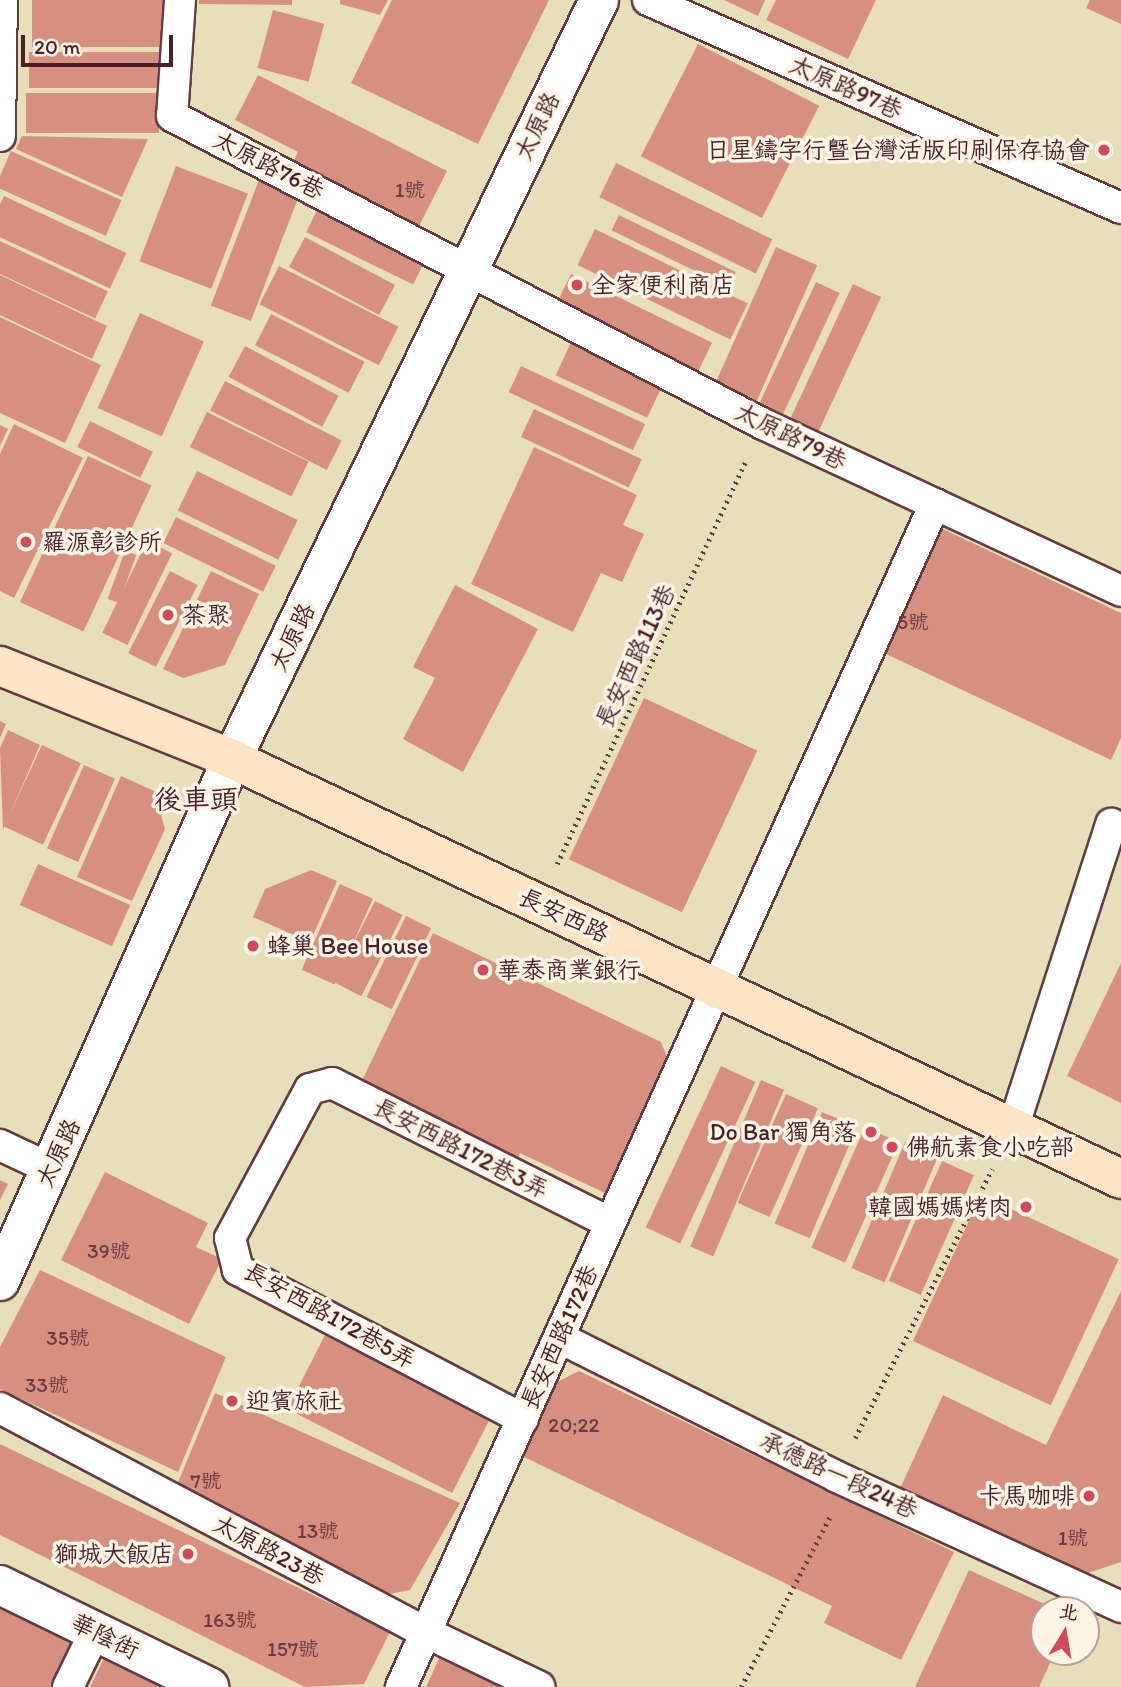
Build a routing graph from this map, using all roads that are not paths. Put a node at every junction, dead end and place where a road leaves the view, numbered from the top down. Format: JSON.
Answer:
{"nodes":[{"id":1,"x":2,"y":0,"type":"edge"},
{"id":2,"x":180,"y":0,"type":"edge"},
{"id":3,"x":599,"y":0,"type":"edge"},
{"id":4,"x":648,"y":0,"type":"edge"},
{"id":5,"x":0,"y":136,"type":"edge"},
{"id":6,"x":1121,"y":208,"type":"edge"},
{"id":7,"x":468,"y":267,"type":"junction"},
{"id":8,"x":935,"y":504,"type":"junction"},
{"id":9,"x":1121,"y":591,"type":"edge"},
{"id":10,"x":0,"y":666,"type":"edge"},
{"id":11,"x":232,"y":759,"type":"junction"},
{"id":12,"x":1111,"y":824,"type":"dead end"},
{"id":13,"x":715,"y":986,"type":"junction"},
{"id":14,"x":310,"y":1089,"type":"joint"},
{"id":15,"x":1012,"y":1131,"type":"junction"},
{"id":16,"x":0,"y":1145,"type":"edge"},
{"id":17,"x":51,"y":1169,"type":"junction"},
{"id":18,"x":1121,"y":1179,"type":"edge"},
{"id":19,"x":610,"y":1223,"type":"junction"},
{"id":20,"x":0,"y":1281,"type":"edge"},
{"id":21,"x":560,"y":1338,"type":"junction"},
{"id":22,"x":0,"y":1408,"type":"edge"},
{"id":23,"x":523,"y":1419,"type":"junction"},
{"id":24,"x":0,"y":1585,"type":"edge"},
{"id":25,"x":1121,"y":1607,"type":"edge"},
{"id":26,"x":95,"y":1632,"type":"junction"},
{"id":27,"x":425,"y":1632,"type":"junction"},
{"id":28,"x":68,"y":1687,"type":"edge"},
{"id":29,"x":209,"y":1687,"type":"edge"},
{"id":30,"x":401,"y":1687,"type":"edge"},
{"id":31,"x":540,"y":1687,"type":"edge"}],
"edges":[{"from":1,"to":5,"type":"lane"},
{"from":2,"to":7,"type":"lane","name":"太原路76巷"},
{"from":3,"to":7,"type":"street","name":"太原路"},
{"from":4,"to":6,"type":"lane","name":"太原路97巷"},
{"from":7,"to":8,"type":"lane","name":"太原路79巷"},
{"from":7,"to":11,"type":"street","name":"太原路"},
{"from":8,"to":9,"type":"lane","name":"太原路79巷"},
{"from":8,"to":13,"type":"lane","name":"長安西路172巷"},
{"from":10,"to":11,"type":"street","name":"長安西路"},
{"from":11,"to":13,"type":"street","name":"長安西路"},
{"from":11,"to":17,"type":"street","name":"太原路"},
{"from":12,"to":15,"type":"lane"},
{"from":13,"to":15,"type":"street","name":"長安西路"},
{"from":13,"to":19,"type":"lane","name":"長安西路172巷"},
{"from":14,"to":19,"type":"lane","name":"長安西路172巷3弄"},
{"from":14,"to":23,"type":"lane","name":"長安西路172巷5弄"},
{"from":15,"to":18,"type":"street","name":"長安西路"},
{"from":16,"to":17,"type":"lane"},
{"from":17,"to":20,"type":"street","name":"太原路"},
{"from":19,"to":21,"type":"lane","name":"長安西路172巷"},
{"from":21,"to":23,"type":"lane","name":"長安西路172巷"},
{"from":21,"to":25,"type":"lane","name":"承德路一段24巷"},
{"from":22,"to":27,"type":"lane","name":"太原路23巷"},
{"from":23,"to":27,"type":"lane","name":"長安西路172巷"},
{"from":24,"to":26,"type":"street","name":"華陰街"},
{"from":26,"to":28,"type":"lane"},
{"from":26,"to":29,"type":"street","name":"華陰街"},
{"from":27,"to":30,"type":"lane","name":"長安西路172巷"},
{"from":27,"to":31,"type":"lane","name":"太原路23巷"}]}
